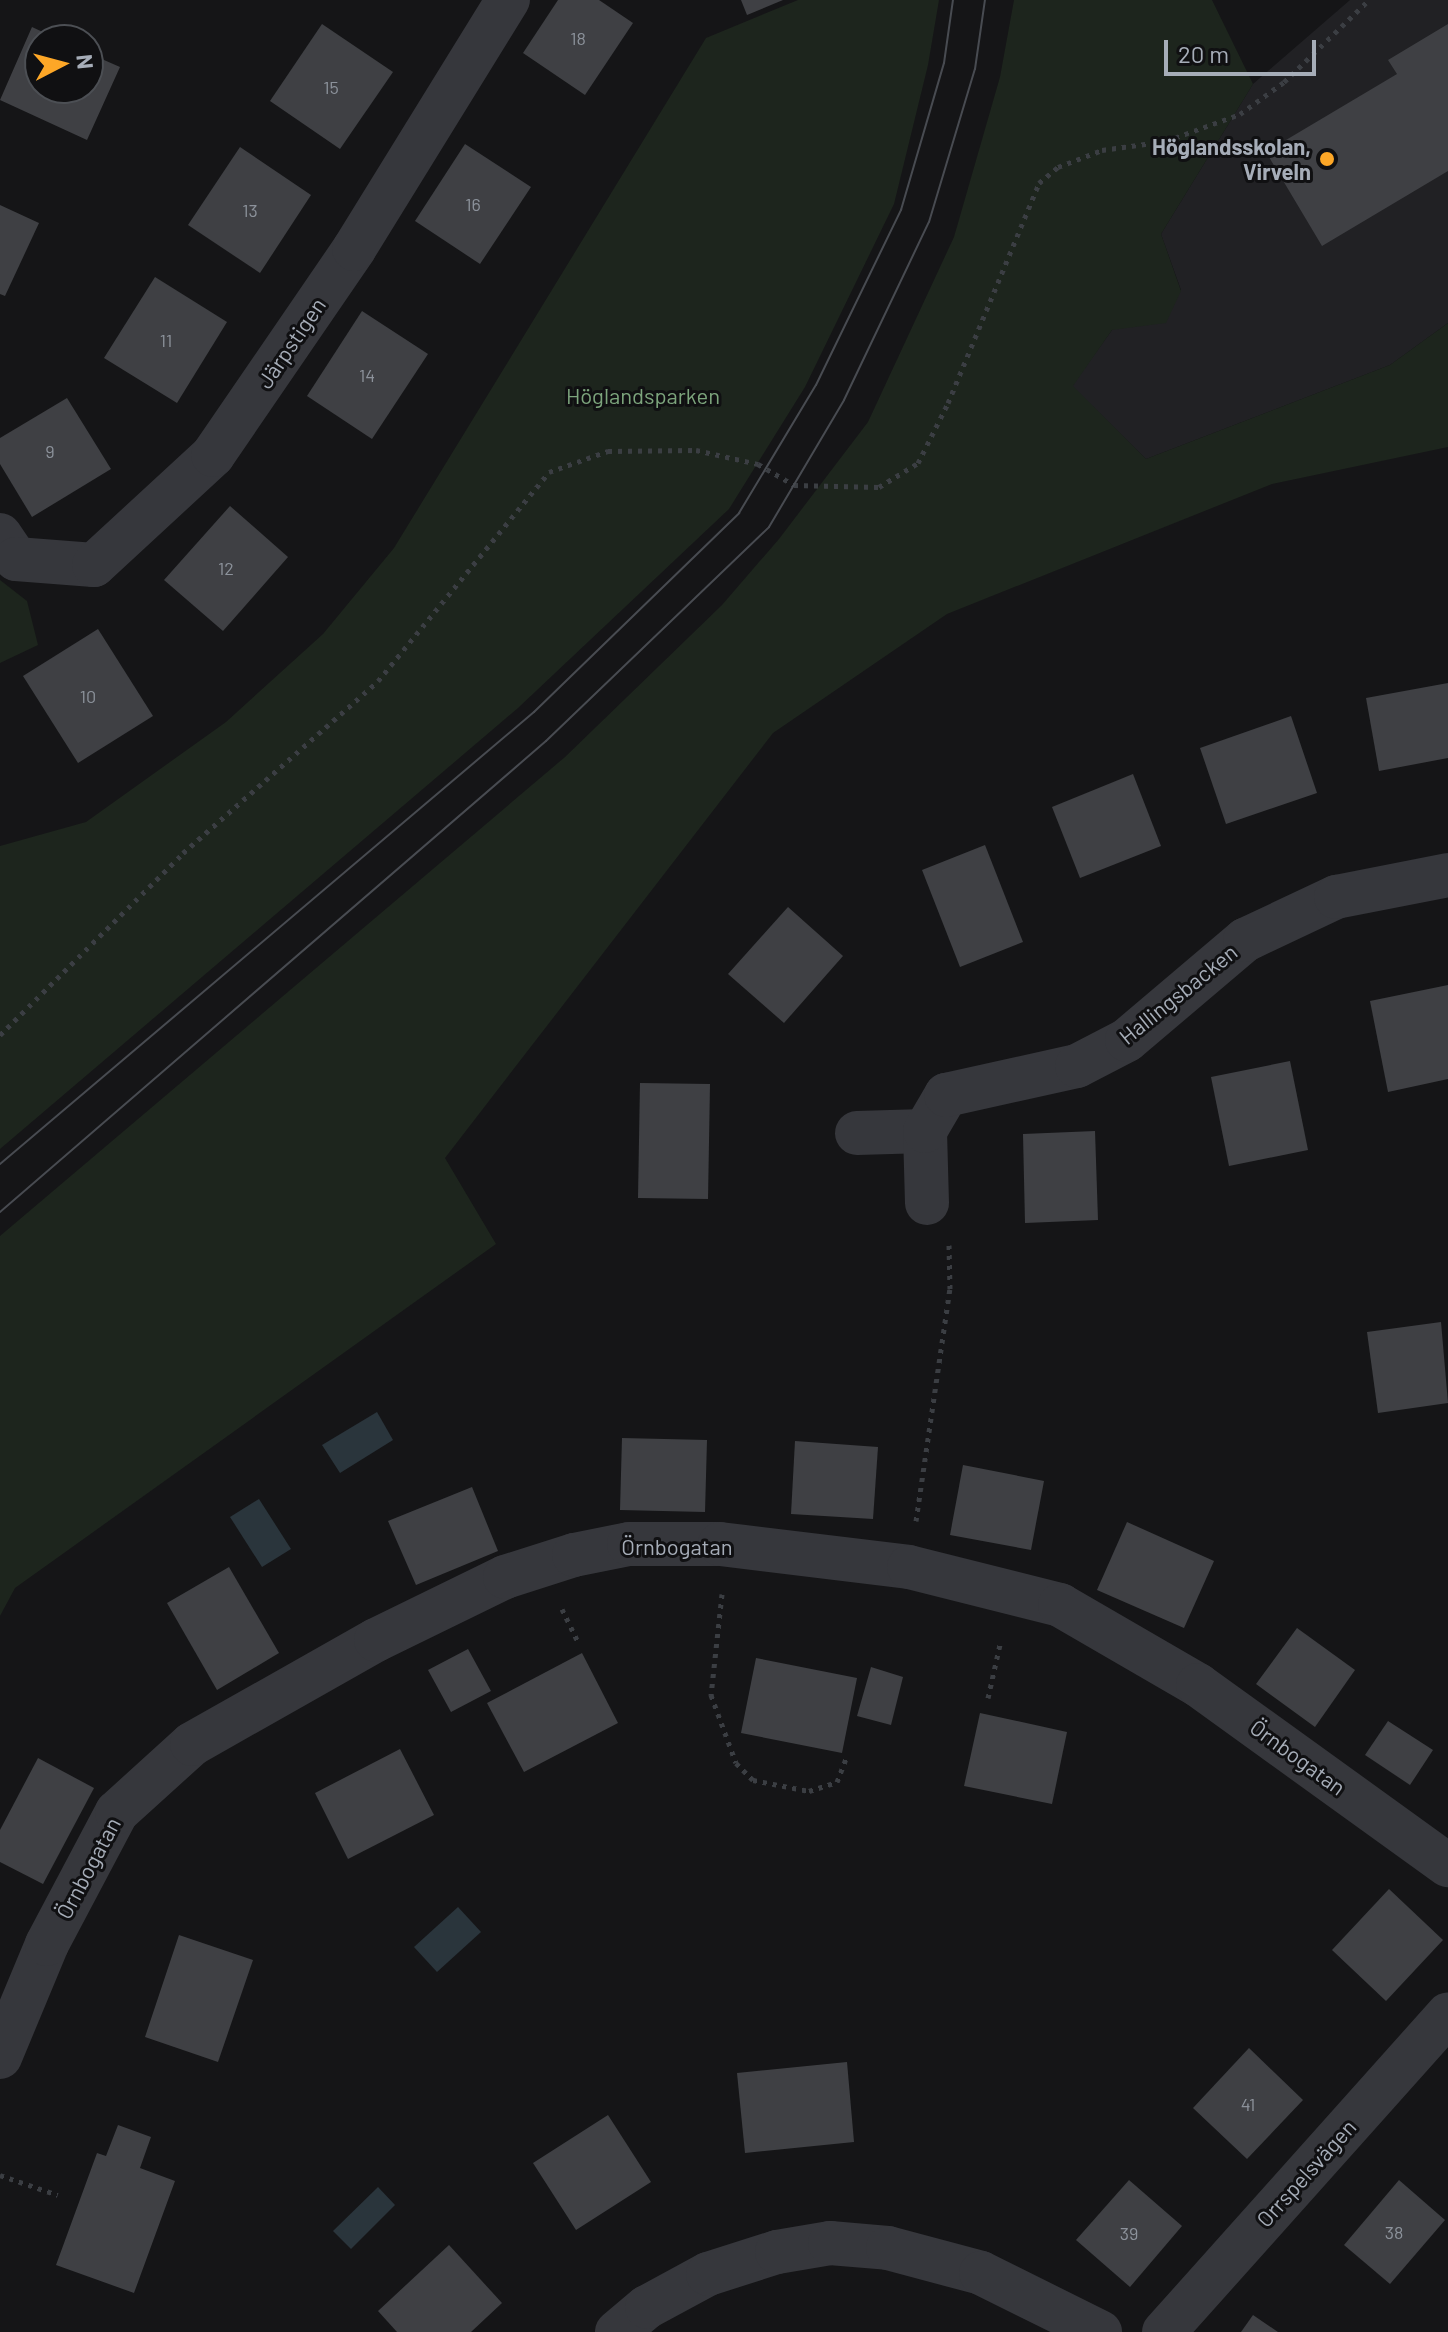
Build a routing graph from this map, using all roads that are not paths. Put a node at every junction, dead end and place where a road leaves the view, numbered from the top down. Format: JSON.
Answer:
{"nodes":[{"id":1,"x":508,"y":0,"type":"edge"},
{"id":2,"x":0,"y":535,"type":"edge"},
{"id":3,"x":1448,"y":875,"type":"edge"},
{"id":4,"x":925,"y":1131,"type":"junction"},
{"id":5,"x":857,"y":1133,"type":"dead end"},
{"id":6,"x":927,"y":1203,"type":"road end"},
{"id":7,"x":1448,"y":1865,"type":"edge"},
{"id":8,"x":1448,"y":2014,"type":"edge"},
{"id":9,"x":0,"y":2057,"type":"edge"},
{"id":10,"x":617,"y":2332,"type":"edge"},
{"id":11,"x":1100,"y":2332,"type":"edge"},
{"id":12,"x":1164,"y":2332,"type":"edge"}],
"edges":[{"from":1,"to":2,"type":"street","name":"Järpstigen"},
{"from":3,"to":4,"type":"street","name":"Hallingsbacken"},
{"from":4,"to":5,"type":"street"},
{"from":4,"to":6,"type":"street"},
{"from":7,"to":9,"type":"street","name":"Örnbogatan"},
{"from":8,"to":12,"type":"street","name":"Orrspelsvägen"},
{"from":10,"to":11,"type":"street"}]}
